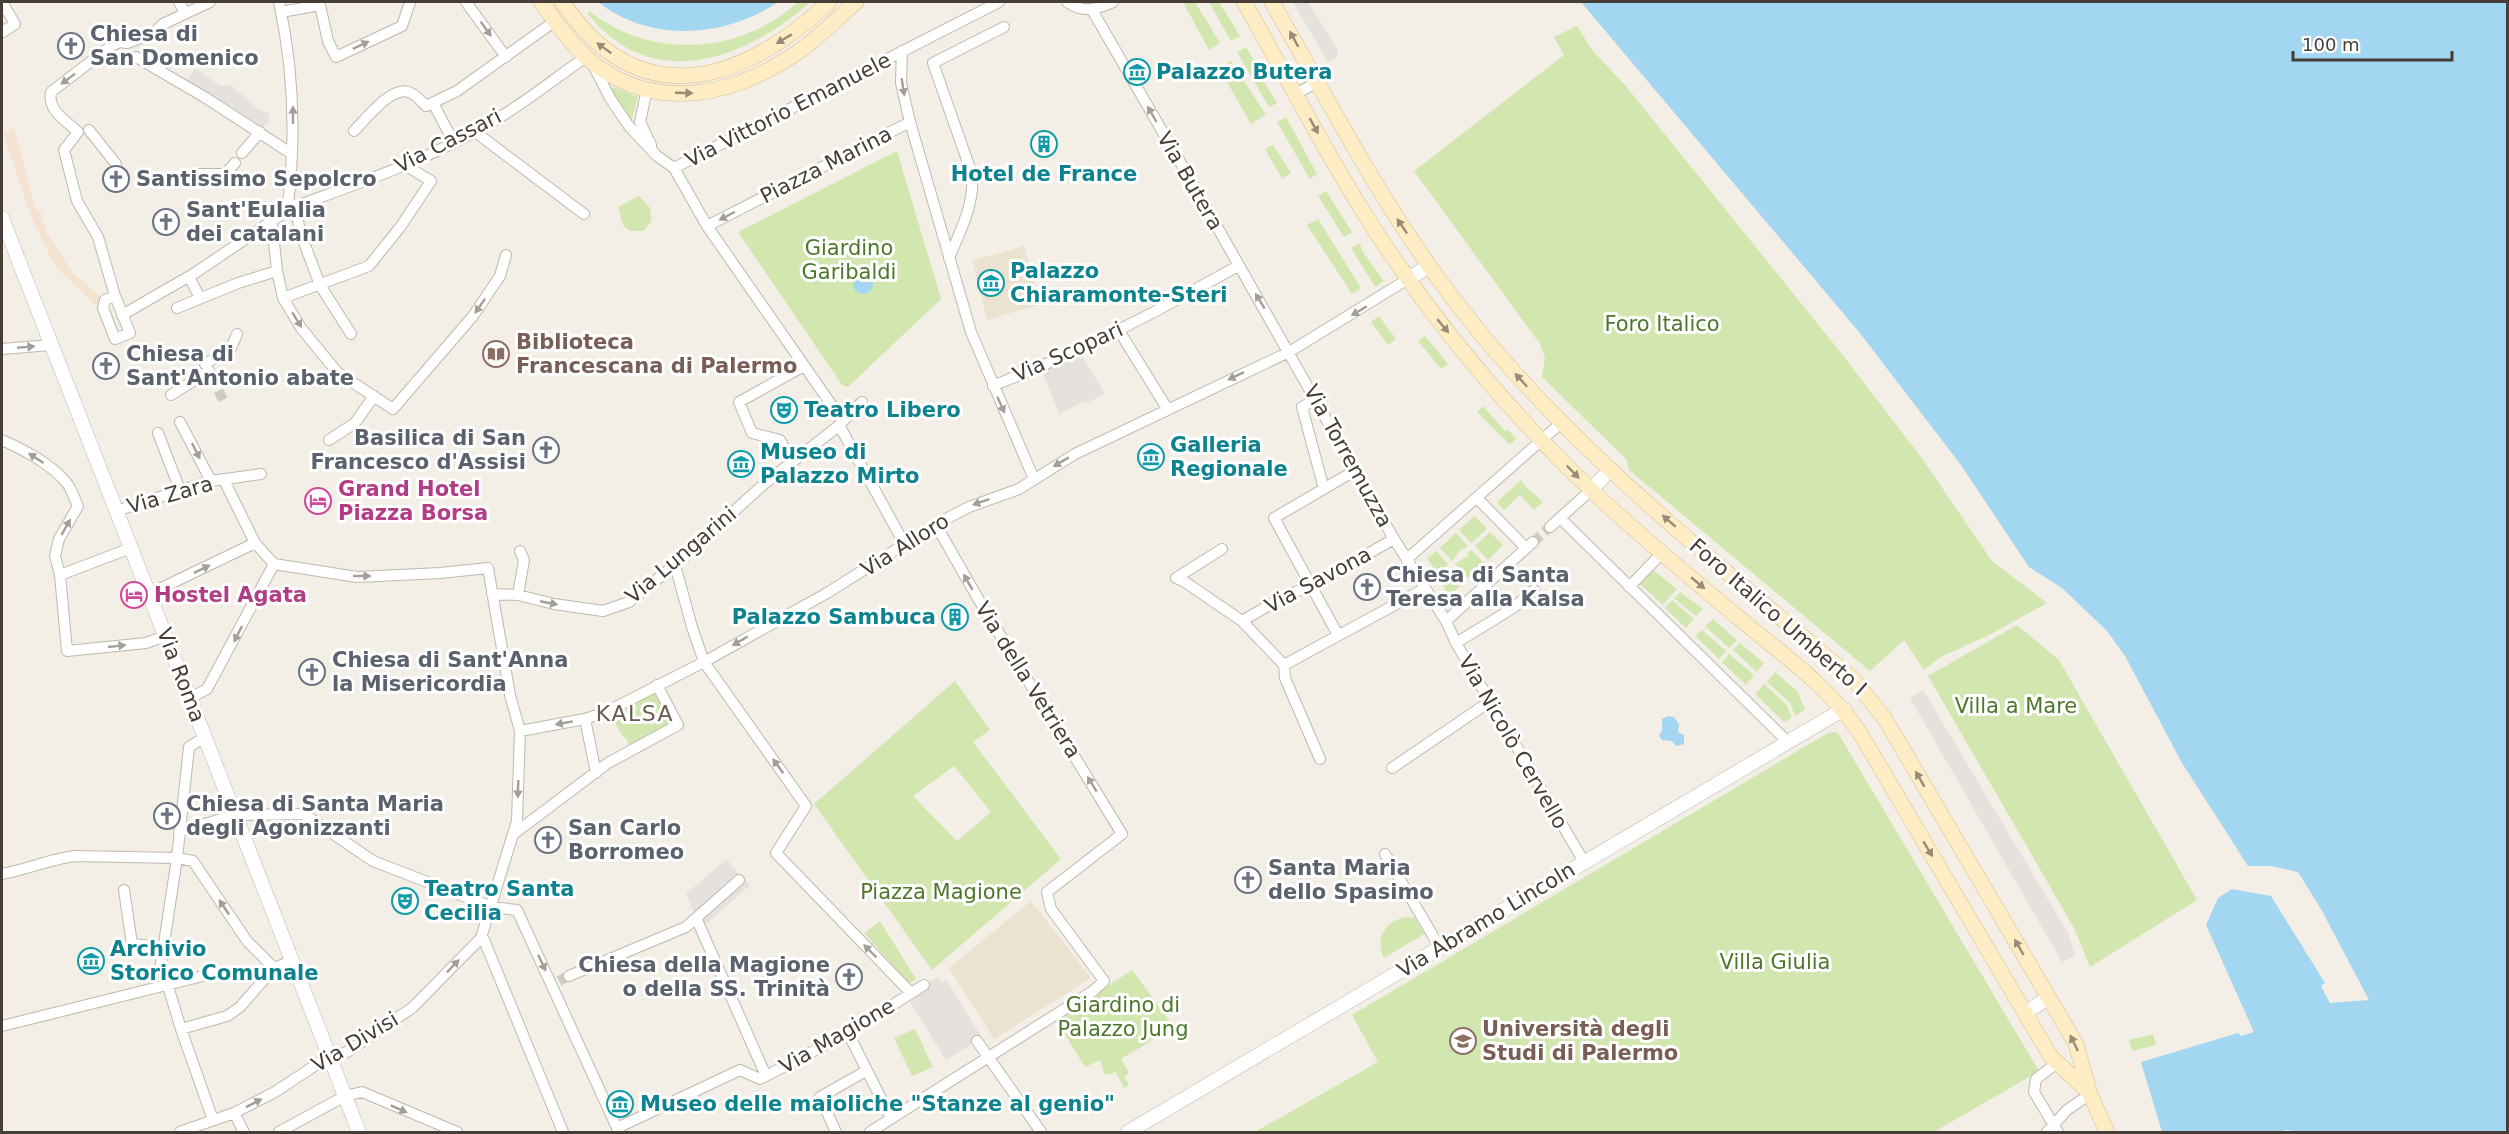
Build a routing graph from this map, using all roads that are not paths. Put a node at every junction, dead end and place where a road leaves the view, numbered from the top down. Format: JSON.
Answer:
{"nodes":[{"id":1,"x":2,"y":2,"type":"edge"},
{"id":2,"x":179,"y":2,"type":"edge"},
{"id":3,"x":210,"y":2,"type":"edge"},
{"id":4,"x":410,"y":2,"type":"edge"},
{"id":5,"x":466,"y":2,"type":"edge"},
{"id":6,"x":541,"y":2,"type":"edge"},
{"id":7,"x":562,"y":2,"type":"edge"},
{"id":8,"x":829,"y":2,"type":"edge"},
{"id":9,"x":856,"y":2,"type":"edge"},
{"id":10,"x":999,"y":2,"type":"edge"},
{"id":11,"x":1066,"y":2,"type":"edge"},
{"id":12,"x":1113,"y":2,"type":"edge"},
{"id":13,"x":1244,"y":2,"type":"edge"},
{"id":14,"x":1272,"y":2,"type":"edge"},
{"id":15,"x":280,"y":7,"type":"edge"},
{"id":16,"x":1092,"y":10,"type":"junction"},
{"id":17,"x":185,"y":13,"type":"junction"},
{"id":18,"x":555,"y":21,"type":"junction"},
{"id":19,"x":1004,"y":27,"type":"dead end"},
{"id":20,"x":2,"y":29,"type":"edge"},
{"id":21,"x":902,"y":51,"type":"junction"},
{"id":22,"x":136,"y":57,"type":"dead end"},
{"id":23,"x":506,"y":57,"type":"junction"},
{"id":24,"x":589,"y":59,"type":"junction"},
{"id":25,"x":1317,"y":82,"type":"junction"},
{"id":26,"x":647,"y":89,"type":"junction"},
{"id":27,"x":1296,"y":94,"type":"junction"},
{"id":28,"x":433,"y":103,"type":"junction"},
{"id":29,"x":910,"y":122,"type":"junction"},
{"id":30,"x":354,"y":130,"type":"dead end"},
{"id":31,"x":83,"y":131,"type":"junction"},
{"id":32,"x":474,"y":131,"type":"junction"},
{"id":33,"x":260,"y":132,"type":"junction"},
{"id":34,"x":453,"y":141,"type":"junction"},
{"id":35,"x":242,"y":153,"type":"dead end"},
{"id":36,"x":292,"y":154,"type":"junction"},
{"id":37,"x":657,"y":156,"type":"junction"},
{"id":38,"x":235,"y":163,"type":"dead end"},
{"id":39,"x":116,"y":164,"type":"dead end"},
{"id":40,"x":405,"y":165,"type":"junction"},
{"id":41,"x":674,"y":168,"type":"junction"},
{"id":42,"x":198,"y":174,"type":"dead end"},
{"id":43,"x":292,"y":201,"type":"junction"},
{"id":44,"x":584,"y":214,"type":"dead end"},
{"id":45,"x":2,"y":218,"type":"edge"},
{"id":46,"x":269,"y":225,"type":"junction"},
{"id":47,"x":708,"y":226,"type":"junction"},
{"id":48,"x":506,"y":255,"type":"dead end"},
{"id":49,"x":949,"y":258,"type":"junction"},
{"id":50,"x":1238,"y":266,"type":"junction"},
{"id":51,"x":1429,"y":266,"type":"junction"},
{"id":52,"x":277,"y":272,"type":"junction"},
{"id":53,"x":189,"y":277,"type":"junction"},
{"id":54,"x":1408,"y":279,"type":"junction"},
{"id":55,"x":320,"y":285,"type":"junction"},
{"id":56,"x":115,"y":296,"type":"junction"},
{"id":57,"x":200,"y":298,"type":"junction"},
{"id":58,"x":283,"y":298,"type":"junction"},
{"id":59,"x":177,"y":308,"type":"dead end"},
{"id":60,"x":122,"y":315,"type":"junction"},
{"id":61,"x":1118,"y":329,"type":"junction"},
{"id":62,"x":237,"y":334,"type":"dead end"},
{"id":63,"x":351,"y":334,"type":"dead end"},
{"id":64,"x":51,"y":345,"type":"junction"},
{"id":65,"x":2,"y":349,"type":"edge"},
{"id":66,"x":1289,"y":352,"type":"junction"},
{"id":67,"x":804,"y":366,"type":"junction"},
{"id":68,"x":993,"y":386,"type":"junction"},
{"id":69,"x":171,"y":395,"type":"dead end"},
{"id":70,"x":374,"y":396,"type":"junction"},
{"id":71,"x":1317,"y":399,"type":"junction"},
{"id":72,"x":862,"y":402,"type":"dead end"},
{"id":73,"x":1168,"y":410,"type":"junction"},
{"id":74,"x":180,"y":422,"type":"dead end"},
{"id":75,"x":840,"y":422,"type":"junction"},
{"id":76,"x":1562,"y":423,"type":"junction"},
{"id":77,"x":158,"y":433,"type":"dead end"},
{"id":78,"x":2,"y":440,"type":"edge"},
{"id":79,"x":329,"y":440,"type":"dead end"},
{"id":80,"x":1542,"y":440,"type":"junction"},
{"id":81,"x":791,"y":461,"type":"junction"},
{"id":82,"x":1356,"y":470,"type":"junction"},
{"id":83,"x":1610,"y":470,"type":"junction"},
{"id":84,"x":261,"y":474,"type":"dead end"},
{"id":85,"x":1034,"y":479,"type":"junction"},
{"id":86,"x":224,"y":480,"type":"junction"},
{"id":87,"x":211,"y":481,"type":"junction"},
{"id":88,"x":1324,"y":489,"type":"junction"},
{"id":89,"x":180,"y":490,"type":"junction"},
{"id":90,"x":1591,"y":490,"type":"junction"},
{"id":91,"x":1477,"y":498,"type":"junction"},
{"id":92,"x":116,"y":511,"type":"junction"},
{"id":93,"x":1560,"y":518,"type":"junction"},
{"id":94,"x":936,"y":525,"type":"junction"},
{"id":95,"x":1550,"y":526,"type":"tunnel mouth"},
{"id":96,"x":1394,"y":539,"type":"junction"},
{"id":97,"x":255,"y":543,"type":"junction"},
{"id":98,"x":905,"y":545,"type":"junction"},
{"id":99,"x":130,"y":548,"type":"junction"},
{"id":100,"x":1222,"y":549,"type":"dead end"},
{"id":101,"x":520,"y":551,"type":"dead end"},
{"id":102,"x":1662,"y":552,"type":"junction"},
{"id":103,"x":1407,"y":559,"type":"junction"},
{"id":104,"x":274,"y":564,"type":"junction"},
{"id":105,"x":675,"y":565,"type":"junction"},
{"id":106,"x":60,"y":575,"type":"junction"},
{"id":107,"x":1313,"y":585,"type":"junction"},
{"id":108,"x":1629,"y":587,"type":"junction"},
{"id":109,"x":1424,"y":589,"type":"junction"},
{"id":110,"x":1534,"y":590,"type":"dead end"},
{"id":111,"x":149,"y":594,"type":"junction"},
{"id":112,"x":492,"y":594,"type":"junction"},
{"id":113,"x":518,"y":595,"type":"junction"},
{"id":114,"x":1242,"y":621,"type":"junction"},
{"id":115,"x":1446,"y":621,"type":"junction"},
{"id":116,"x":1338,"y":635,"type":"junction"},
{"id":117,"x":166,"y":636,"type":"junction"},
{"id":118,"x":1456,"y":643,"type":"junction"},
{"id":119,"x":704,"y":662,"type":"junction"},
{"id":120,"x":1284,"y":665,"type":"junction"},
{"id":121,"x":657,"y":685,"type":"junction"},
{"id":122,"x":190,"y":698,"type":"junction"},
{"id":123,"x":1489,"y":702,"type":"junction"},
{"id":124,"x":1844,"y":709,"type":"junction"},
{"id":125,"x":585,"y":719,"type":"junction"},
{"id":126,"x":520,"y":731,"type":"junction"},
{"id":127,"x":205,"y":737,"type":"junction"},
{"id":128,"x":1788,"y":742,"type":"junction"},
{"id":129,"x":1320,"y":759,"type":"dead end"},
{"id":130,"x":1392,"y":768,"type":"dead end"},
{"id":131,"x":596,"y":773,"type":"junction"},
{"id":132,"x":234,"y":815,"type":"junction"},
{"id":133,"x":179,"y":832,"type":"junction"},
{"id":134,"x":515,"y":832,"type":"junction"},
{"id":135,"x":1385,"y":854,"type":"dead end"},
{"id":136,"x":177,"y":858,"type":"junction"},
{"id":137,"x":1584,"y":862,"type":"junction"},
{"id":138,"x":2,"y":874,"type":"edge"},
{"id":139,"x":739,"y":880,"type":"dead end"},
{"id":140,"x":124,"y":890,"type":"dead end"},
{"id":141,"x":492,"y":907,"type":"junction"},
{"id":142,"x":696,"y":920,"type":"junction"},
{"id":143,"x":481,"y":938,"type":"junction"},
{"id":144,"x":163,"y":947,"type":"junction"},
{"id":145,"x":1440,"y":948,"type":"junction"},
{"id":146,"x":291,"y":961,"type":"junction"},
{"id":147,"x":274,"y":968,"type":"junction"},
{"id":148,"x":211,"y":974,"type":"dead end"},
{"id":149,"x":560,"y":981,"type":"junction"},
{"id":150,"x":167,"y":985,"type":"junction"},
{"id":151,"x":924,"y":985,"type":"dead end"},
{"id":152,"x":911,"y":993,"type":"junction"},
{"id":153,"x":2048,"y":998,"type":"junction"},
{"id":154,"x":2025,"y":1013,"type":"junction"},
{"id":155,"x":6,"y":1025,"type":"edge"},
{"id":156,"x":181,"y":1029,"type":"junction"},
{"id":157,"x":848,"y":1033,"type":"junction"},
{"id":158,"x":977,"y":1041,"type":"dead end"},
{"id":159,"x":988,"y":1056,"type":"junction"},
{"id":160,"x":330,"y":1058,"type":"junction"},
{"id":161,"x":2057,"y":1064,"type":"junction"},
{"id":162,"x":867,"y":1071,"type":"junction"},
{"id":163,"x":766,"y":1076,"type":"junction"},
{"id":164,"x":2090,"y":1094,"type":"junction"},
{"id":165,"x":345,"y":1096,"type":"junction"},
{"id":166,"x":234,"y":1113,"type":"junction"},
{"id":167,"x":896,"y":1115,"type":"junction"},
{"id":168,"x":213,"y":1120,"type":"junction"},
{"id":169,"x":1146,"y":1128,"type":"edge"},
{"id":170,"x":618,"y":1130,"type":"edge"},
{"id":171,"x":2052,"y":1130,"type":"edge"},
{"id":172,"x":180,"y":1132,"type":"edge"},
{"id":173,"x":244,"y":1132,"type":"edge"},
{"id":174,"x":279,"y":1132,"type":"edge"},
{"id":175,"x":359,"y":1132,"type":"edge"},
{"id":176,"x":457,"y":1132,"type":"edge"},
{"id":177,"x":563,"y":1132,"type":"edge"},
{"id":178,"x":836,"y":1132,"type":"edge"},
{"id":179,"x":870,"y":1132,"type":"edge"},
{"id":180,"x":1041,"y":1132,"type":"edge"},
{"id":181,"x":1128,"y":1132,"type":"edge"},
{"id":182,"x":2106,"y":1132,"type":"edge"}],
"edges":[{"from":1,"to":20,"type":"street"},
{"from":2,"to":17,"type":"street"},
{"from":3,"to":17,"type":"street"},
{"from":15,"to":4,"type":"street","one_way":true},
{"from":5,"to":23,"type":"street","one_way":true},
{"from":6,"to":18,"type":"main road"},
{"from":8,"to":7,"type":"main road","one_way":true},
{"from":26,"to":9,"type":"main road","one_way":true},
{"from":10,"to":21,"type":"street","name":"Via Vittorio Emanuele"},
{"from":11,"to":16,"type":"street"},
{"from":12,"to":16,"type":"street"},
{"from":13,"to":27,"type":"main road","name":"Foro Italico Umberto I"},
{"from":25,"to":14,"type":"main road","name":"Foro Italico Umberto I","one_way":true},
{"from":36,"to":15,"type":"street","one_way":true},
{"from":50,"to":16,"type":"street","name":"Via Butera","one_way":true},
{"from":17,"to":31,"type":"street","one_way":true},
{"from":18,"to":23,"type":"street"},
{"from":18,"to":24,"type":"main road"},
{"from":19,"to":49,"type":"street"},
{"from":21,"to":29,"type":"street","one_way":true},
{"from":21,"to":41,"type":"street","name":"Via Vittorio Emanuele"},
{"from":22,"to":33,"type":"street"},
{"from":23,"to":28,"type":"street"},
{"from":24,"to":26,"type":"main road"},
{"from":24,"to":32,"type":"street","name":"Via Cassari"},
{"from":24,"to":37,"type":"street"},
{"from":25,"to":27,"type":"street"},
{"from":51,"to":25,"type":"main road","name":"Foro Italico Umberto I","one_way":true},
{"from":26,"to":37,"type":"street"},
{"from":27,"to":54,"type":"main road","name":"Foro Italico Umberto I","one_way":true},
{"from":28,"to":30,"type":"street"},
{"from":28,"to":34,"type":"street"},
{"from":29,"to":47,"type":"street","name":"Piazza Marina","one_way":true},
{"from":29,"to":49,"type":"street","name":"Piazza Marina"},
{"from":31,"to":39,"type":"street"},
{"from":31,"to":56,"type":"street"},
{"from":32,"to":34,"type":"street","name":"Via Cassari"},
{"from":32,"to":44,"type":"street"},
{"from":33,"to":35,"type":"street"},
{"from":33,"to":36,"type":"street"},
{"from":34,"to":40,"type":"street","name":"Via Cassari"},
{"from":36,"to":43,"type":"street"},
{"from":37,"to":41,"type":"street"},
{"from":38,"to":42,"type":"street"},
{"from":40,"to":43,"type":"street","name":"Via Cassari"},
{"from":40,"to":55,"type":"street"},
{"from":41,"to":47,"type":"street"},
{"from":43,"to":46,"type":"street"},
{"from":43,"to":55,"type":"street"},
{"from":45,"to":64,"type":"street","name":"Via Roma"},
{"from":46,"to":52,"type":"street"},
{"from":46,"to":53,"type":"street"},
{"from":47,"to":67,"type":"street"},
{"from":48,"to":70,"type":"street","one_way":true},
{"from":49,"to":68,"type":"street","name":"Piazza Marina"},
{"from":50,"to":61,"type":"street","name":"Via Scopari"},
{"from":66,"to":50,"type":"street","name":"Via Butera","one_way":true},
{"from":51,"to":54,"type":"street"},
{"from":76,"to":51,"type":"main road","name":"Foro Italico Umberto I","one_way":true},
{"from":52,"to":57,"type":"street"},
{"from":52,"to":58,"type":"street"},
{"from":53,"to":57,"type":"street"},
{"from":53,"to":60,"type":"street"},
{"from":54,"to":66,"type":"street","name":"Via Alloro","one_way":true},
{"from":54,"to":80,"type":"main road","name":"Foro Italico Umberto I","one_way":true},
{"from":55,"to":58,"type":"street"},
{"from":55,"to":63,"type":"street"},
{"from":56,"to":60,"type":"street"},
{"from":56,"to":60,"type":"street"},
{"from":57,"to":59,"type":"street"},
{"from":58,"to":70,"type":"street","one_way":true},
{"from":61,"to":68,"type":"street","name":"Via Scopari"},
{"from":61,"to":73,"type":"street"},
{"from":62,"to":69,"type":"street"},
{"from":65,"to":64,"type":"street","one_way":true},
{"from":64,"to":92,"type":"street","name":"Via Roma"},
{"from":66,"to":71,"type":"street","name":"Via Torremuzza"},
{"from":66,"to":73,"type":"street","name":"Via Alloro","one_way":true},
{"from":67,"to":75,"type":"street"},
{"from":67,"to":81,"type":"street"},
{"from":68,"to":85,"type":"street","name":"Piazza Marina","one_way":true},
{"from":70,"to":79,"type":"street"},
{"from":71,"to":82,"type":"street","name":"Via Torremuzza"},
{"from":71,"to":88,"type":"street"},
{"from":72,"to":75,"type":"street"},
{"from":73,"to":85,"type":"street","name":"Via Alloro","one_way":true},
{"from":74,"to":87,"type":"street","one_way":true},
{"from":75,"to":81,"type":"street","name":"Via Lungarini"},
{"from":75,"to":98,"type":"street"},
{"from":76,"to":80,"type":"street"},
{"from":76,"to":83,"type":"main road","name":"Foro Italico Umberto I"},
{"from":77,"to":89,"type":"street"},
{"from":106,"to":78,"type":"street","one_way":true},
{"from":80,"to":90,"type":"main road","name":"Foro Italico Umberto I","one_way":true},
{"from":80,"to":91,"type":"street"},
{"from":81,"to":105,"type":"street","name":"Via Lungarini"},
{"from":82,"to":88,"type":"street"},
{"from":82,"to":96,"type":"street","name":"Via Torremuzza"},
{"from":83,"to":90,"type":"street"},
{"from":153,"to":83,"type":"main road","name":"Foro Italico Umberto I","one_way":true},
{"from":84,"to":86,"type":"street","name":"Via Zara"},
{"from":85,"to":94,"type":"street","name":"Via Alloro","one_way":true},
{"from":86,"to":87,"type":"street","name":"Via Zara"},
{"from":86,"to":97,"type":"street"},
{"from":87,"to":89,"type":"street","name":"Via Zara"},
{"from":88,"to":107,"type":"street"},
{"from":89,"to":92,"type":"street","name":"Via Zara"},
{"from":90,"to":93,"type":"street"},
{"from":90,"to":102,"type":"main road","name":"Foro Italico Umberto I"},
{"from":91,"to":103,"type":"street"},
{"from":91,"to":115,"type":"street"},
{"from":92,"to":99,"type":"street","name":"Via Roma"},
{"from":93,"to":95,"type":"street"},
{"from":93,"to":108,"type":"street"},
{"from":94,"to":98,"type":"street","name":"Via Alloro"},
{"from":159,"to":94,"type":"street","name":"Via della Vetriera","one_way":true},
{"from":96,"to":103,"type":"street","name":"Via Torremuzza"},
{"from":96,"to":107,"type":"street","name":"Via Savona"},
{"from":97,"to":104,"type":"street"},
{"from":111,"to":97,"type":"street","one_way":true},
{"from":98,"to":119,"type":"street","name":"Via Alloro","one_way":true},
{"from":99,"to":106,"type":"street"},
{"from":99,"to":111,"type":"street","name":"Via Roma"},
{"from":100,"to":114,"type":"street"},
{"from":101,"to":113,"type":"street"},
{"from":102,"to":108,"type":"street"},
{"from":102,"to":124,"type":"main road","name":"Foro Italico Umberto I","one_way":true},
{"from":103,"to":109,"type":"street","name":"Via Torremuzza"},
{"from":104,"to":112,"type":"street","name":"Via Divisi","one_way":true},
{"from":104,"to":122,"type":"street","one_way":true},
{"from":113,"to":105,"type":"street","name":"Via Lungarini","one_way":true},
{"from":105,"to":119,"type":"street"},
{"from":106,"to":117,"type":"street","one_way":true},
{"from":107,"to":114,"type":"street","name":"Via Savona"},
{"from":107,"to":116,"type":"street"},
{"from":108,"to":128,"type":"street"},
{"from":109,"to":115,"type":"street","name":"Via Nicolò Cervello"},
{"from":109,"to":116,"type":"street"},
{"from":110,"to":118,"type":"street"},
{"from":111,"to":117,"type":"street","name":"Via Roma"},
{"from":112,"to":113,"type":"street","name":"Via Lungarini"},
{"from":112,"to":126,"type":"street","name":"Via Divisi"},
{"from":114,"to":120,"type":"street"},
{"from":115,"to":118,"type":"street","name":"Via Nicolò Cervello"},
{"from":116,"to":120,"type":"street"},
{"from":117,"to":122,"type":"street","name":"Via Roma"},
{"from":118,"to":123,"type":"street","name":"Via Nicolò Cervello"},
{"from":119,"to":121,"type":"street","name":"Via Alloro"},
{"from":152,"to":119,"type":"street","one_way":true},
{"from":120,"to":129,"type":"street"},
{"from":121,"to":125,"type":"street","name":"Via Alloro"},
{"from":121,"to":131,"type":"street"},
{"from":122,"to":127,"type":"street","name":"Via Roma"},
{"from":123,"to":130,"type":"street"},
{"from":123,"to":137,"type":"street","name":"Via Nicolò Cervello"},
{"from":124,"to":128,"type":"street","name":"Via Abramo Lincoln"},
{"from":124,"to":154,"type":"main road","name":"Foro Italico Umberto I","one_way":true},
{"from":125,"to":126,"type":"street","name":"Via Alloro","one_way":true},
{"from":125,"to":131,"type":"street"},
{"from":126,"to":134,"type":"street","name":"Via Divisi","one_way":true},
{"from":127,"to":132,"type":"street","name":"Via Roma"},
{"from":127,"to":133,"type":"street"},
{"from":128,"to":137,"type":"street","name":"Via Abramo Lincoln"},
{"from":131,"to":134,"type":"street"},
{"from":132,"to":133,"type":"street"},
{"from":132,"to":141,"type":"street"},
{"from":132,"to":146,"type":"street","name":"Via Roma"},
{"from":133,"to":136,"type":"street"},
{"from":134,"to":141,"type":"street","name":"Via Divisi"},
{"from":135,"to":145,"type":"street"},
{"from":136,"to":138,"type":"street"},
{"from":136,"to":144,"type":"street"},
{"from":147,"to":136,"type":"street","one_way":true},
{"from":137,"to":145,"type":"street","name":"Via Abramo Lincoln"},
{"from":139,"to":142,"type":"street"},
{"from":140,"to":144,"type":"street"},
{"from":141,"to":143,"type":"street","name":"Via Divisi"},
{"from":141,"to":149,"type":"street","one_way":true},
{"from":142,"to":149,"type":"street"},
{"from":142,"to":163,"type":"street"},
{"from":160,"to":143,"type":"street","name":"Via Divisi","one_way":true},
{"from":143,"to":177,"type":"street"},
{"from":144,"to":150,"type":"street"},
{"from":145,"to":169,"type":"street","name":"Via Abramo Lincoln"},
{"from":146,"to":147,"type":"street"},
{"from":146,"to":160,"type":"street","name":"Via Roma"},
{"from":147,"to":156,"type":"street"},
{"from":148,"to":150,"type":"street"},
{"from":149,"to":170,"type":"street"},
{"from":150,"to":155,"type":"street"},
{"from":150,"to":156,"type":"street"},
{"from":151,"to":152,"type":"street","name":"Via Magione"},
{"from":152,"to":157,"type":"street","name":"Via Magione"},
{"from":153,"to":154,"type":"street"},
{"from":164,"to":153,"type":"main road","name":"Foro Italico Umberto I","one_way":true},
{"from":154,"to":161,"type":"main road","name":"Foro Italico Umberto I"},
{"from":156,"to":168,"type":"street"},
{"from":157,"to":162,"type":"street"},
{"from":157,"to":163,"type":"street","name":"Via Magione"},
{"from":158,"to":159,"type":"street"},
{"from":159,"to":167,"type":"street"},
{"from":159,"to":180,"type":"street"},
{"from":160,"to":165,"type":"street","name":"Via Roma"},
{"from":166,"to":160,"type":"street","name":"Via Divisi","one_way":true},
{"from":161,"to":164,"type":"main road","name":"Foro Italico Umberto I"},
{"from":161,"to":171,"type":"street"},
{"from":162,"to":167,"type":"street"},
{"from":162,"to":178,"type":"street"},
{"from":163,"to":170,"type":"street","name":"Via Magione"},
{"from":164,"to":171,"type":"street"},
{"from":164,"to":182,"type":"main road"},
{"from":165,"to":174,"type":"street"},
{"from":165,"to":175,"type":"street","name":"Via Roma"},
{"from":165,"to":176,"type":"street","one_way":true},
{"from":166,"to":168,"type":"street","name":"Via Divisi"},
{"from":166,"to":173,"type":"street"},
{"from":167,"to":179,"type":"street"},
{"from":168,"to":172,"type":"street","name":"Via Divisi"},
{"from":169,"to":181,"type":"street","name":"Via Abramo Lincoln"}]}
